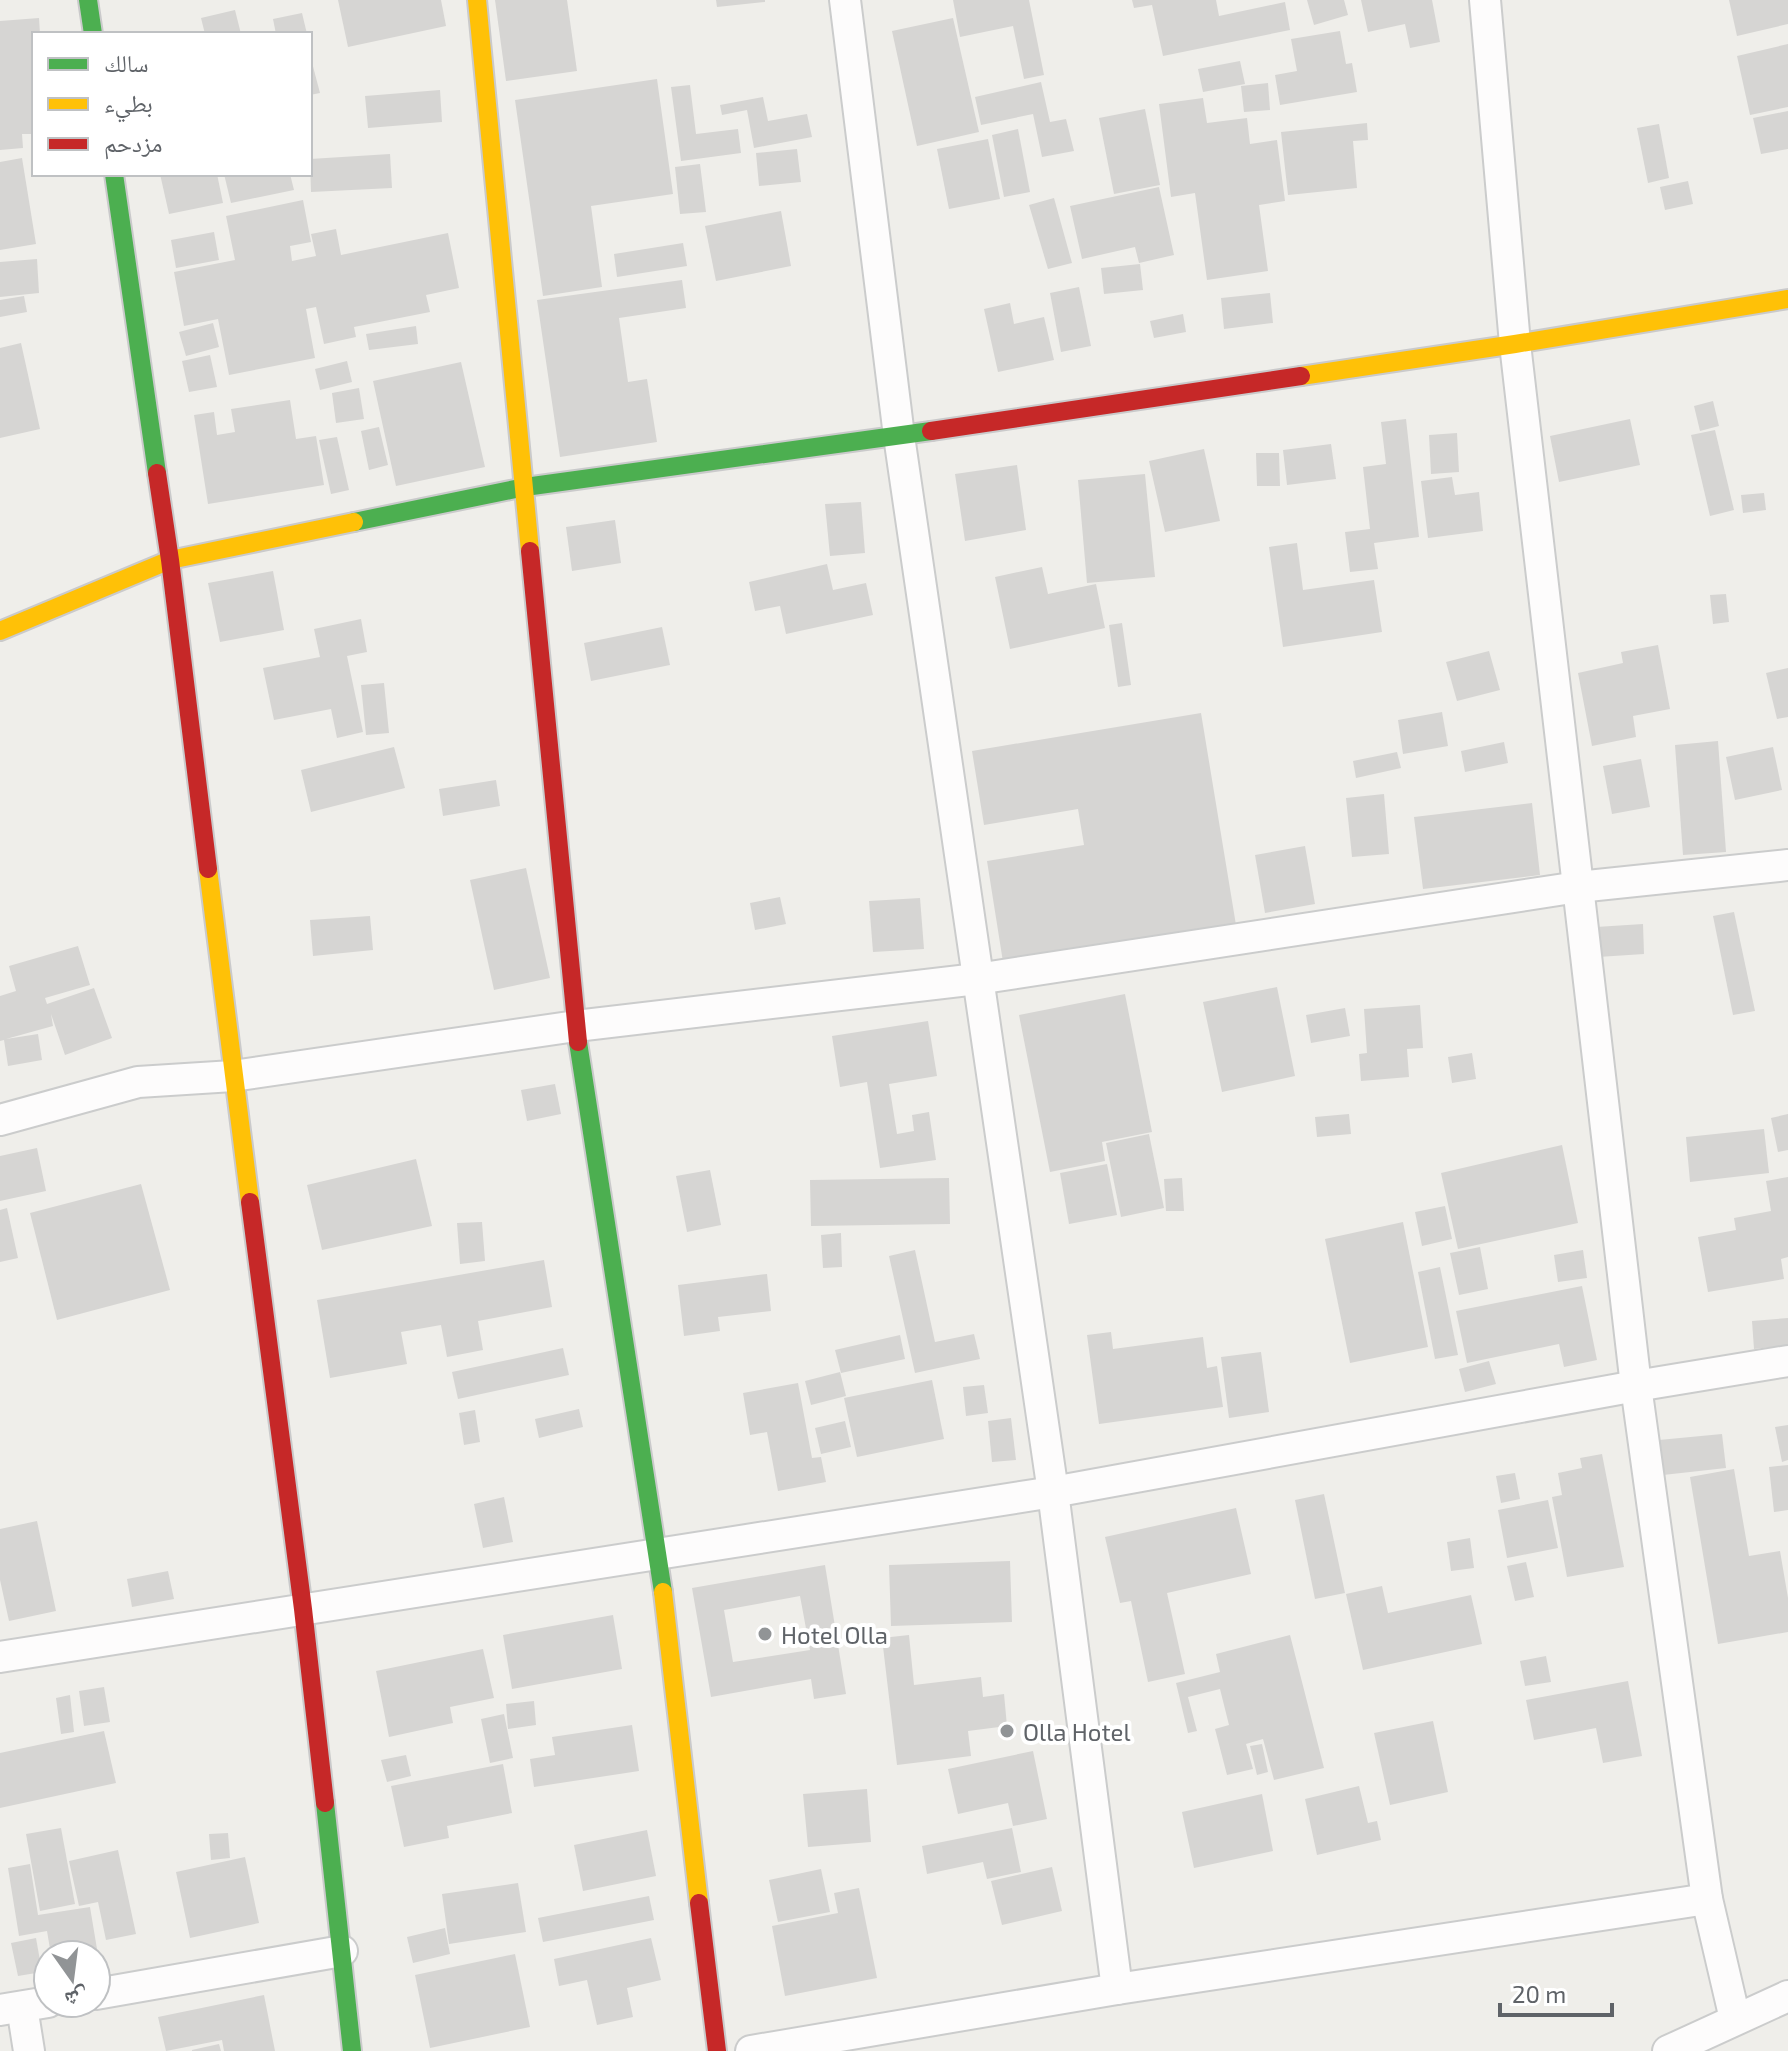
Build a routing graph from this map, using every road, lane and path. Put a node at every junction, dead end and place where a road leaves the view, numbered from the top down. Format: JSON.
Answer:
{"nodes":[{"id":1,"x":88,"y":0,"type":"edge"},
{"id":2,"x":477,"y":0,"type":"edge"},
{"id":3,"x":845,"y":0,"type":"edge"},
{"id":4,"x":1485,"y":0,"type":"edge"},
{"id":5,"x":93,"y":32,"type":"edge"},
{"id":6,"x":114,"y":176,"type":"edge"},
{"id":7,"x":1788,"y":299,"type":"edge"},
{"id":8,"x":1515,"y":344,"type":"junction"},
{"id":9,"x":899,"y":436,"type":"junction"},
{"id":10,"x":525,"y":487,"type":"junction"},
{"id":11,"x":170,"y":560,"type":"junction"},
{"id":12,"x":0,"y":631,"type":"edge"},
{"id":13,"x":1788,"y":865,"type":"edge"},
{"id":14,"x":1578,"y":887,"type":"junction"},
{"id":15,"x":977,"y":979,"type":"junction"},
{"id":16,"x":576,"y":1026,"type":"junction"},
{"id":17,"x":233,"y":1076,"type":"junction"},
{"id":18,"x":0,"y":1120,"type":"edge"},
{"id":19,"x":1788,"y":1361,"type":"edge"},
{"id":20,"x":1636,"y":1386,"type":"junction"},
{"id":21,"x":1053,"y":1492,"type":"junction"},
{"id":22,"x":658,"y":1554,"type":"junction"},
{"id":23,"x":303,"y":1609,"type":"junction"},
{"id":24,"x":0,"y":1657,"type":"edge"},
{"id":25,"x":1707,"y":1899,"type":"junction"},
{"id":26,"x":342,"y":1951,"type":"junction"},
{"id":27,"x":1117,"y":1989,"type":"junction"},
{"id":28,"x":112,"y":1991,"type":"edge"},
{"id":29,"x":1788,"y":1996,"type":"edge"},
{"id":30,"x":23,"y":2007,"type":"edge"},
{"id":31,"x":1735,"y":2019,"type":"junction"},
{"id":32,"x":29,"y":2051,"type":"edge"},
{"id":33,"x":352,"y":2051,"type":"edge"},
{"id":34,"x":717,"y":2051,"type":"edge"},
{"id":35,"x":751,"y":2051,"type":"edge"},
{"id":36,"x":1668,"y":2051,"type":"edge"}],
"edges":[{"from":1,"to":5,"type":"street"},
{"from":2,"to":10,"type":"street"},
{"from":3,"to":9,"type":"street"},
{"from":4,"to":8,"type":"street"},
{"from":6,"to":11,"type":"street"},
{"from":7,"to":8,"type":"street"},
{"from":8,"to":9,"type":"street"},
{"from":8,"to":14,"type":"street"},
{"from":9,"to":10,"type":"street"},
{"from":9,"to":15,"type":"street"},
{"from":10,"to":11,"type":"street"},
{"from":10,"to":16,"type":"street"},
{"from":11,"to":12,"type":"street"},
{"from":11,"to":17,"type":"street"},
{"from":13,"to":14,"type":"street"},
{"from":14,"to":15,"type":"street"},
{"from":14,"to":20,"type":"street"},
{"from":15,"to":16,"type":"street"},
{"from":15,"to":21,"type":"street"},
{"from":16,"to":17,"type":"street"},
{"from":16,"to":22,"type":"street"},
{"from":17,"to":18,"type":"street"},
{"from":17,"to":23,"type":"street"},
{"from":19,"to":20,"type":"street"},
{"from":20,"to":21,"type":"street"},
{"from":20,"to":25,"type":"street"},
{"from":21,"to":22,"type":"street"},
{"from":21,"to":27,"type":"street"},
{"from":22,"to":23,"type":"street"},
{"from":22,"to":34,"type":"street"},
{"from":23,"to":24,"type":"street"},
{"from":23,"to":26,"type":"street"},
{"from":25,"to":27,"type":"street"},
{"from":25,"to":31,"type":"street"},
{"from":26,"to":28,"type":"street"},
{"from":26,"to":33,"type":"street"},
{"from":27,"to":35,"type":"street"},
{"from":29,"to":31,"type":"street"},
{"from":30,"to":32,"type":"street"},
{"from":31,"to":36,"type":"street"}]}
